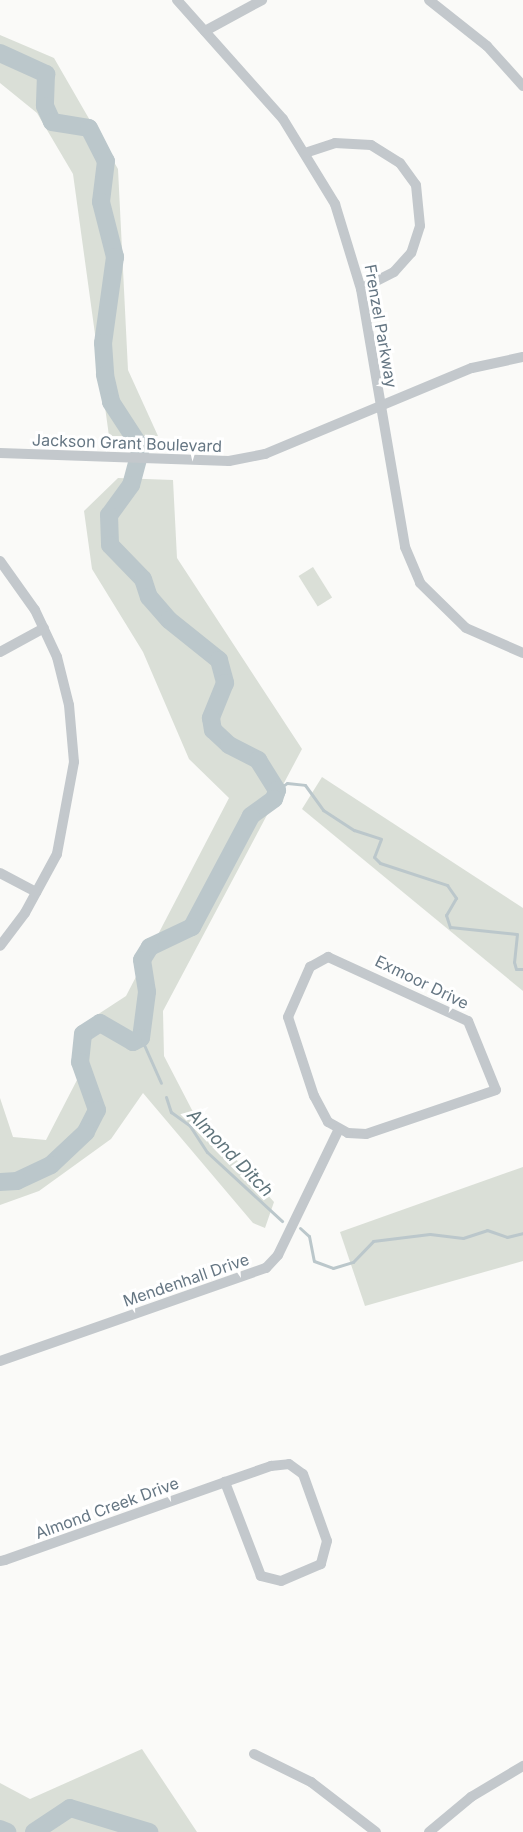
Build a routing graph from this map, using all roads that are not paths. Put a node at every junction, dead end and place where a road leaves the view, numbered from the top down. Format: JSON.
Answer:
{"nodes":[{"id":1,"x":177,"y":0,"type":"edge"},
{"id":2,"x":262,"y":0,"type":"edge"},
{"id":3,"x":429,"y":0,"type":"edge"},
{"id":4,"x":205,"y":31,"type":"junction"},
{"id":5,"x":523,"y":86,"type":"edge"},
{"id":6,"x":308,"y":152,"type":"junction"},
{"id":7,"x":360,"y":289,"type":"junction"},
{"id":8,"x":523,"y":357,"type":"edge"},
{"id":9,"x":380,"y":405,"type":"junction"},
{"id":10,"x":0,"y":453,"type":"edge"},
{"id":11,"x":0,"y":561,"type":"edge"},
{"id":12,"x":44,"y":628,"type":"junction"},
{"id":13,"x":0,"y":652,"type":"edge"},
{"id":14,"x":523,"y":653,"type":"edge"},
{"id":15,"x":0,"y":873,"type":"edge"},
{"id":16,"x":36,"y":892,"type":"junction"},
{"id":17,"x":0,"y":946,"type":"edge"},
{"id":18,"x":339,"y":1129,"type":"junction"},
{"id":19,"x":0,"y":1360,"type":"edge"},
{"id":20,"x":225,"y":1482,"type":"junction"},
{"id":21,"x":0,"y":1561,"type":"edge"},
{"id":22,"x":254,"y":1754,"type":"dead end"},
{"id":23,"x":523,"y":1766,"type":"edge"},
{"id":24,"x":376,"y":1832,"type":"edge"},
{"id":25,"x":429,"y":1832,"type":"edge"}],
"edges":[{"from":1,"to":4,"type":"street","name":"Frenzel Parkway"},
{"from":2,"to":4,"type":"street"},
{"from":3,"to":5,"type":"street"},
{"from":4,"to":6,"type":"street","name":"Frenzel Parkway"},
{"from":6,"to":7,"type":"street","name":"Frenzel Parkway"},
{"from":6,"to":7,"type":"street"},
{"from":7,"to":9,"type":"street","name":"Frenzel Parkway"},
{"from":8,"to":9,"type":"street","name":"Jackson Grant Boulevard"},
{"from":9,"to":10,"type":"street","name":"Jackson Grant Boulevard"},
{"from":9,"to":14,"type":"street","name":"Frenzel Parkway"},
{"from":11,"to":12,"type":"street"},
{"from":12,"to":13,"type":"street"},
{"from":12,"to":16,"type":"street"},
{"from":15,"to":16,"type":"street"},
{"from":16,"to":17,"type":"street"},
{"from":18,"to":18,"type":"street","name":"Exmoor Drive"},
{"from":18,"to":19,"type":"street","name":"Mendenhall Drive"},
{"from":20,"to":20,"type":"street","name":"Almond Creek Drive"},
{"from":20,"to":21,"type":"street","name":"Almond Creek Drive"},
{"from":22,"to":24,"type":"street"},
{"from":23,"to":25,"type":"street"}]}
